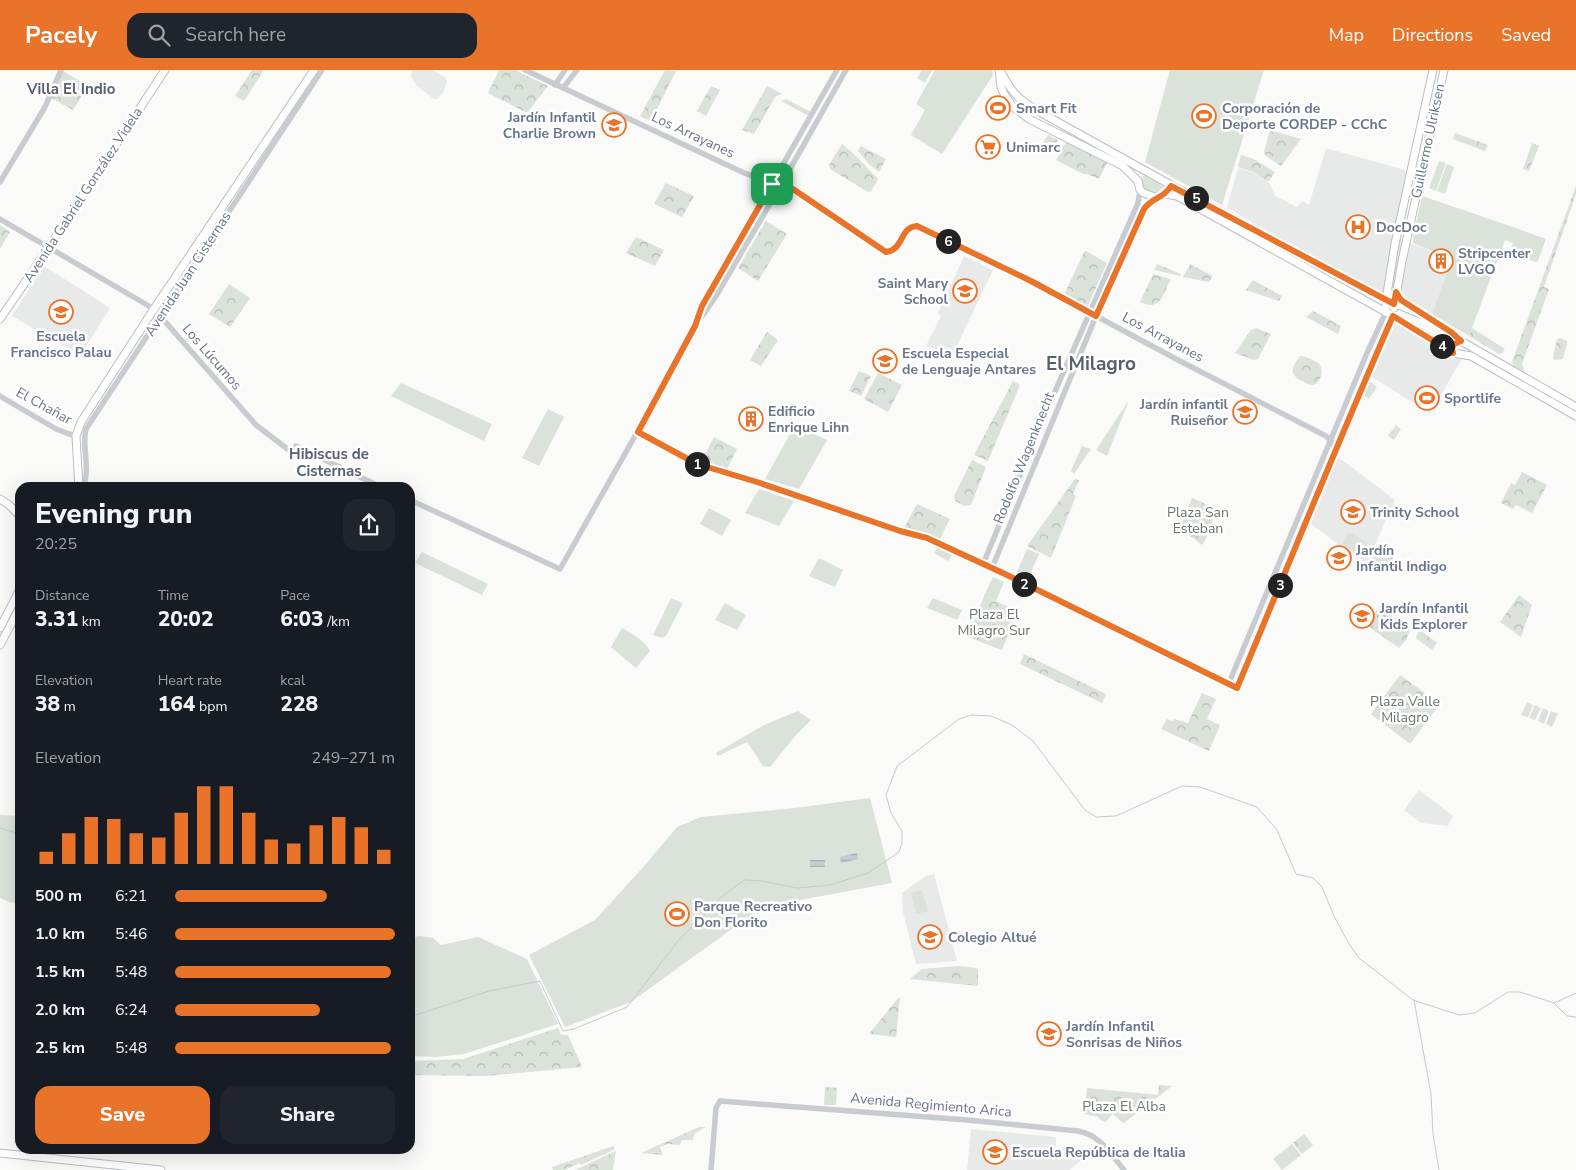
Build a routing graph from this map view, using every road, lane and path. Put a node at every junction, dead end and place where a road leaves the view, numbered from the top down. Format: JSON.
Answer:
{"nodes":[{"id":1,"x":61,"y":70,"type":"edge"},
{"id":2,"x":165,"y":70,"type":"edge"},
{"id":3,"x":314,"y":70,"type":"edge"},
{"id":4,"x":322,"y":70,"type":"edge"},
{"id":5,"x":525,"y":70,"type":"edge"},
{"id":6,"x":565,"y":70,"type":"edge"},
{"id":7,"x":577,"y":70,"type":"edge"},
{"id":8,"x":837,"y":70,"type":"edge"},
{"id":9,"x":846,"y":70,"type":"edge"},
{"id":10,"x":999,"y":70,"type":"edge"},
{"id":11,"x":1432,"y":70,"type":"edge"},
{"id":12,"x":1444,"y":70,"type":"edge"},
{"id":13,"x":555,"y":85,"type":"junction"},
{"id":14,"x":563,"y":88,"type":"junction"},
{"id":15,"x":1144,"y":170,"type":"junction"},
{"id":16,"x":1138,"y":181,"type":"junction"},
{"id":17,"x":0,"y":182,"type":"edge"},
{"id":18,"x":772,"y":184,"type":"junction"},
{"id":19,"x":781,"y":185,"type":"junction"},
{"id":20,"x":1171,"y":186,"type":"junction"},
{"id":21,"x":1140,"y":190,"type":"junction"},
{"id":22,"x":1166,"y":194,"type":"junction"},
{"id":23,"x":1157,"y":198,"type":"junction"},
{"id":24,"x":1403,"y":206,"type":"junction"},
{"id":25,"x":1414,"y":208,"type":"junction"},
{"id":26,"x":0,"y":219,"type":"edge"},
{"id":27,"x":49,"y":247,"type":"junction"},
{"id":28,"x":1396,"y":292,"type":"junction"},
{"id":29,"x":1386,"y":300,"type":"junction"},
{"id":30,"x":1394,"y":304,"type":"junction"},
{"id":31,"x":154,"y":309,"type":"junction"},
{"id":32,"x":1089,"y":312,"type":"junction"},
{"id":33,"x":1389,"y":314,"type":"junction"},
{"id":34,"x":1096,"y":316,"type":"junction"},
{"id":35,"x":1426,"y":316,"type":"junction"},
{"id":36,"x":160,"y":317,"type":"junction"},
{"id":37,"x":0,"y":319,"type":"edge"},
{"id":38,"x":695,"y":326,"type":"junction"},
{"id":39,"x":1451,"y":332,"type":"junction"},
{"id":40,"x":1461,"y":341,"type":"junction"},
{"id":41,"x":1441,"y":345,"type":"junction"},
{"id":42,"x":1453,"y":353,"type":"junction"},
{"id":43,"x":0,"y":396,"type":"edge"},
{"id":44,"x":1576,"y":407,"type":"edge"},
{"id":45,"x":1576,"y":416,"type":"edge"},
{"id":46,"x":638,"y":432,"type":"junction"},
{"id":47,"x":76,"y":436,"type":"junction"},
{"id":48,"x":1331,"y":441,"type":"junction"},
{"id":49,"x":303,"y":450,"type":"junction"},
{"id":50,"x":1337,"y":451,"type":"junction"},
{"id":51,"x":291,"y":452,"type":"junction"},
{"id":52,"x":80,"y":482,"type":"edge"},
{"id":53,"x":84,"y":482,"type":"edge"},
{"id":54,"x":370,"y":482,"type":"edge"},
{"id":55,"x":0,"y":499,"type":"edge"},
{"id":56,"x":415,"y":502,"type":"edge"},
{"id":57,"x":15,"y":511,"type":"edge"},
{"id":58,"x":983,"y":564,"type":"junction"},
{"id":59,"x":992,"y":568,"type":"junction"},
{"id":60,"x":15,"y":599,"type":"edge"},
{"id":61,"x":15,"y":616,"type":"edge"},
{"id":62,"x":0,"y":628,"type":"edge"},
{"id":63,"x":0,"y":645,"type":"edge"},
{"id":64,"x":1229,"y":683,"type":"junction"},
{"id":65,"x":0,"y":1153,"type":"edge"},
{"id":66,"x":161,"y":1170,"type":"edge"},
{"id":67,"x":711,"y":1170,"type":"edge"},
{"id":68,"x":1124,"y":1170,"type":"edge"}],
"edges":[{"from":1,"to":17,"type":"street"},
{"from":2,"to":27,"type":"main road","name":"Avenida Gabriel González Videla"},
{"from":3,"to":31,"type":"main road","name":"Avenida Juan Cisternas"},
{"from":4,"to":36,"type":"street","name":"Avenida Juan Cisternas"},
{"from":5,"to":13,"type":"street","name":"Los Arrayanes"},
{"from":6,"to":13,"type":"street"},
{"from":7,"to":14,"type":"street"},
{"from":8,"to":18,"type":"street"},
{"from":9,"to":19,"type":"street"},
{"from":10,"to":15,"type":"main road"},
{"from":10,"to":16,"type":"main road"},
{"from":11,"to":24,"type":"main road","name":"Guillermo Ulriksen"},
{"from":12,"to":25,"type":"main road","name":"Guillermo Ulriksen"},
{"from":13,"to":14,"type":"street","name":"Los Arrayanes"},
{"from":14,"to":18,"type":"street","name":"Los Arrayanes"},
{"from":15,"to":16,"type":"main road"},
{"from":15,"to":20,"type":"main road"},
{"from":16,"to":21,"type":"main road"},
{"from":18,"to":19,"type":"street","name":"Los Arrayanes"},
{"from":18,"to":38,"type":"street"},
{"from":19,"to":32,"type":"street","name":"Los Arrayanes"},
{"from":19,"to":38,"type":"street"},
{"from":20,"to":22,"type":"main road"},
{"from":20,"to":29,"type":"main road"},
{"from":21,"to":23,"type":"main road"},
{"from":21,"to":32,"type":"street","name":"Rodolfo Wagenknecht"},
{"from":22,"to":23,"type":"main road"},
{"from":22,"to":33,"type":"main road"},
{"from":23,"to":34,"type":"street","name":"Rodolfo Wagenknecht"},
{"from":24,"to":25,"type":"main road"},
{"from":24,"to":29,"type":"main road","name":"Guillermo Ulriksen"},
{"from":25,"to":28,"type":"main road","name":"Guillermo Ulriksen"},
{"from":26,"to":27,"type":"street","name":"Los Lúcumos"},
{"from":27,"to":31,"type":"street","name":"Los Lúcumos"},
{"from":27,"to":37,"type":"main road","name":"Avenida Gabriel González Videla"},
{"from":28,"to":30,"type":"main road","name":"Guillermo Ulriksen"},
{"from":28,"to":35,"type":"main road"},
{"from":29,"to":30,"type":"main road"},
{"from":29,"to":33,"type":"main road","name":"Guillermo Ulriksen"},
{"from":30,"to":33,"type":"main road","name":"Guillermo Ulriksen"},
{"from":30,"to":35,"type":"main road"},
{"from":31,"to":36,"type":"street","name":"Los Lúcumos"},
{"from":31,"to":47,"type":"main road","name":"Avenida Juan Cisternas"},
{"from":32,"to":34,"type":"street","name":"Los Arrayanes"},
{"from":32,"to":58,"type":"street","name":"Rodolfo Wagenknecht"},
{"from":33,"to":41,"type":"main road"},
{"from":33,"to":48,"type":"street","name":"Guillermo Ulriksen"},
{"from":33,"to":50,"type":"street","name":"Guillermo Ulriksen"},
{"from":34,"to":48,"type":"street","name":"Los Arrayanes"},
{"from":34,"to":59,"type":"street","name":"Rodolfo Wagenknecht"},
{"from":35,"to":39,"type":"main road"},
{"from":36,"to":51,"type":"street","name":"Los Lúcumos"},
{"from":36,"to":53,"type":"street","name":"Avenida Juan Cisternas"},
{"from":38,"to":46,"type":"street"},
{"from":39,"to":40,"type":"main road"},
{"from":39,"to":41,"type":"main road"},
{"from":40,"to":42,"type":"main road"},
{"from":40,"to":44,"type":"main road"},
{"from":41,"to":42,"type":"main road"},
{"from":42,"to":45,"type":"main road"},
{"from":43,"to":47,"type":"street","name":"El Chañar"},
{"from":46,"to":56,"type":"street"},
{"from":46,"to":58,"type":"street"},
{"from":47,"to":52,"type":"main road","name":"Avenida Juan Cisternas"},
{"from":48,"to":50,"type":"street","name":"Los Arrayanes"},
{"from":48,"to":64,"type":"street","name":"Guillermo Ulriksen"},
{"from":49,"to":51,"type":"street"},
{"from":49,"to":51,"type":"street","name":"Los Lúcumos"},
{"from":49,"to":54,"type":"street"},
{"from":50,"to":64,"type":"street","name":"Guillermo Ulriksen"},
{"from":55,"to":57,"type":"main road"},
{"from":58,"to":59,"type":"street"},
{"from":59,"to":64,"type":"street"},
{"from":60,"to":62,"type":"main road"},
{"from":61,"to":63,"type":"main road"},
{"from":65,"to":66,"type":"main road"},
{"from":67,"to":68,"type":"street","name":"Avenida Regimiento Arica"}]}
